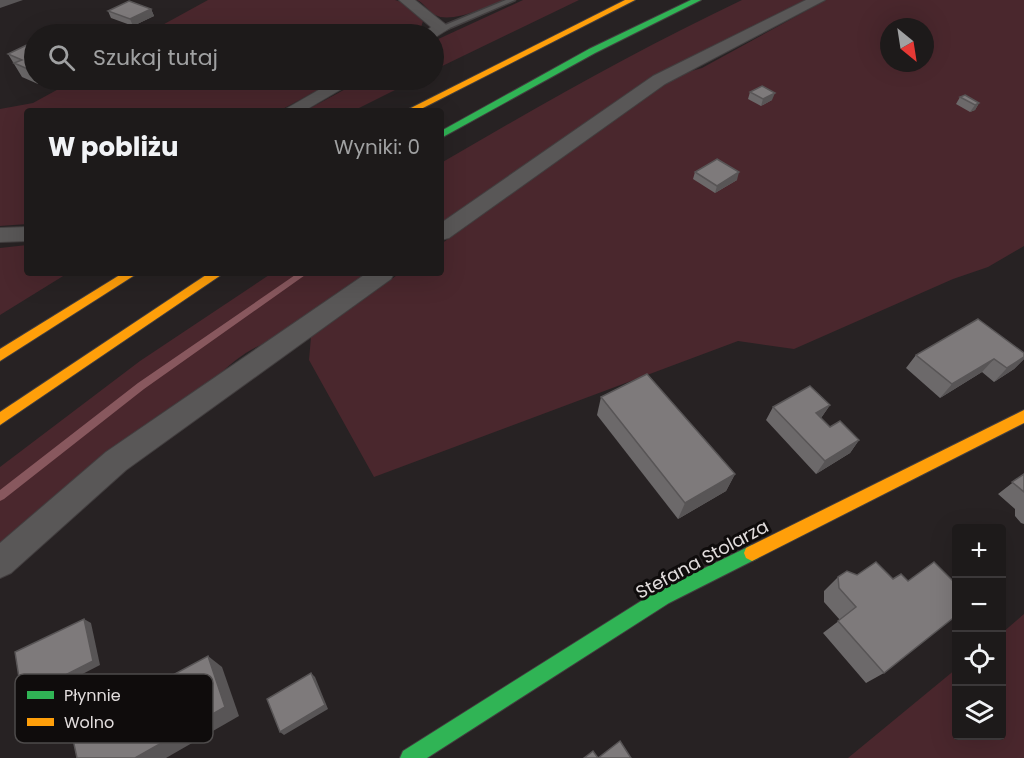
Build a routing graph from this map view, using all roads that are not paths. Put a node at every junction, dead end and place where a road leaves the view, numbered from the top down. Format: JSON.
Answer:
{"nodes":[{"id":1,"x":406,"y":0,"type":"edge"},
{"id":2,"x":512,"y":0,"type":"edge"},
{"id":3,"x":631,"y":0,"type":"edge"},
{"id":4,"x":698,"y":0,"type":"edge"},
{"id":5,"x":818,"y":0,"type":"edge"},
{"id":6,"x":430,"y":24,"type":"edge"},
{"id":7,"x":444,"y":28,"type":"edge"},
{"id":8,"x":330,"y":90,"type":"edge"},
{"id":9,"x":297,"y":108,"type":"edge"},
{"id":10,"x":416,"y":108,"type":"edge"},
{"id":11,"x":444,"y":133,"type":"edge"},
{"id":12,"x":444,"y":231,"type":"edge"},
{"id":13,"x":24,"y":234,"type":"edge"},
{"id":14,"x":0,"y":235,"type":"edge"},
{"id":15,"x":127,"y":276,"type":"edge"},
{"id":16,"x":214,"y":276,"type":"edge"},
{"id":17,"x":380,"y":276,"type":"edge"},
{"id":18,"x":0,"y":356,"type":"edge"},
{"id":19,"x":1024,"y":416,"type":"edge"},
{"id":20,"x":0,"y":419,"type":"edge"},
{"id":21,"x":0,"y":563,"type":"edge"},
{"id":22,"x":410,"y":758,"type":"edge"}],
"edges":[{"from":1,"to":6,"type":"street"},
{"from":2,"to":7,"type":"lane"},
{"from":3,"to":10,"type":"main road"},
{"from":4,"to":11,"type":"main road"},
{"from":5,"to":12,"type":"street"},
{"from":8,"to":9,"type":"street"},
{"from":13,"to":14,"type":"street"},
{"from":15,"to":18,"type":"main road"},
{"from":16,"to":20,"type":"main road"},
{"from":17,"to":21,"type":"street"},
{"from":19,"to":22,"type":"main road","name":"Stefana Stolarza"}]}
